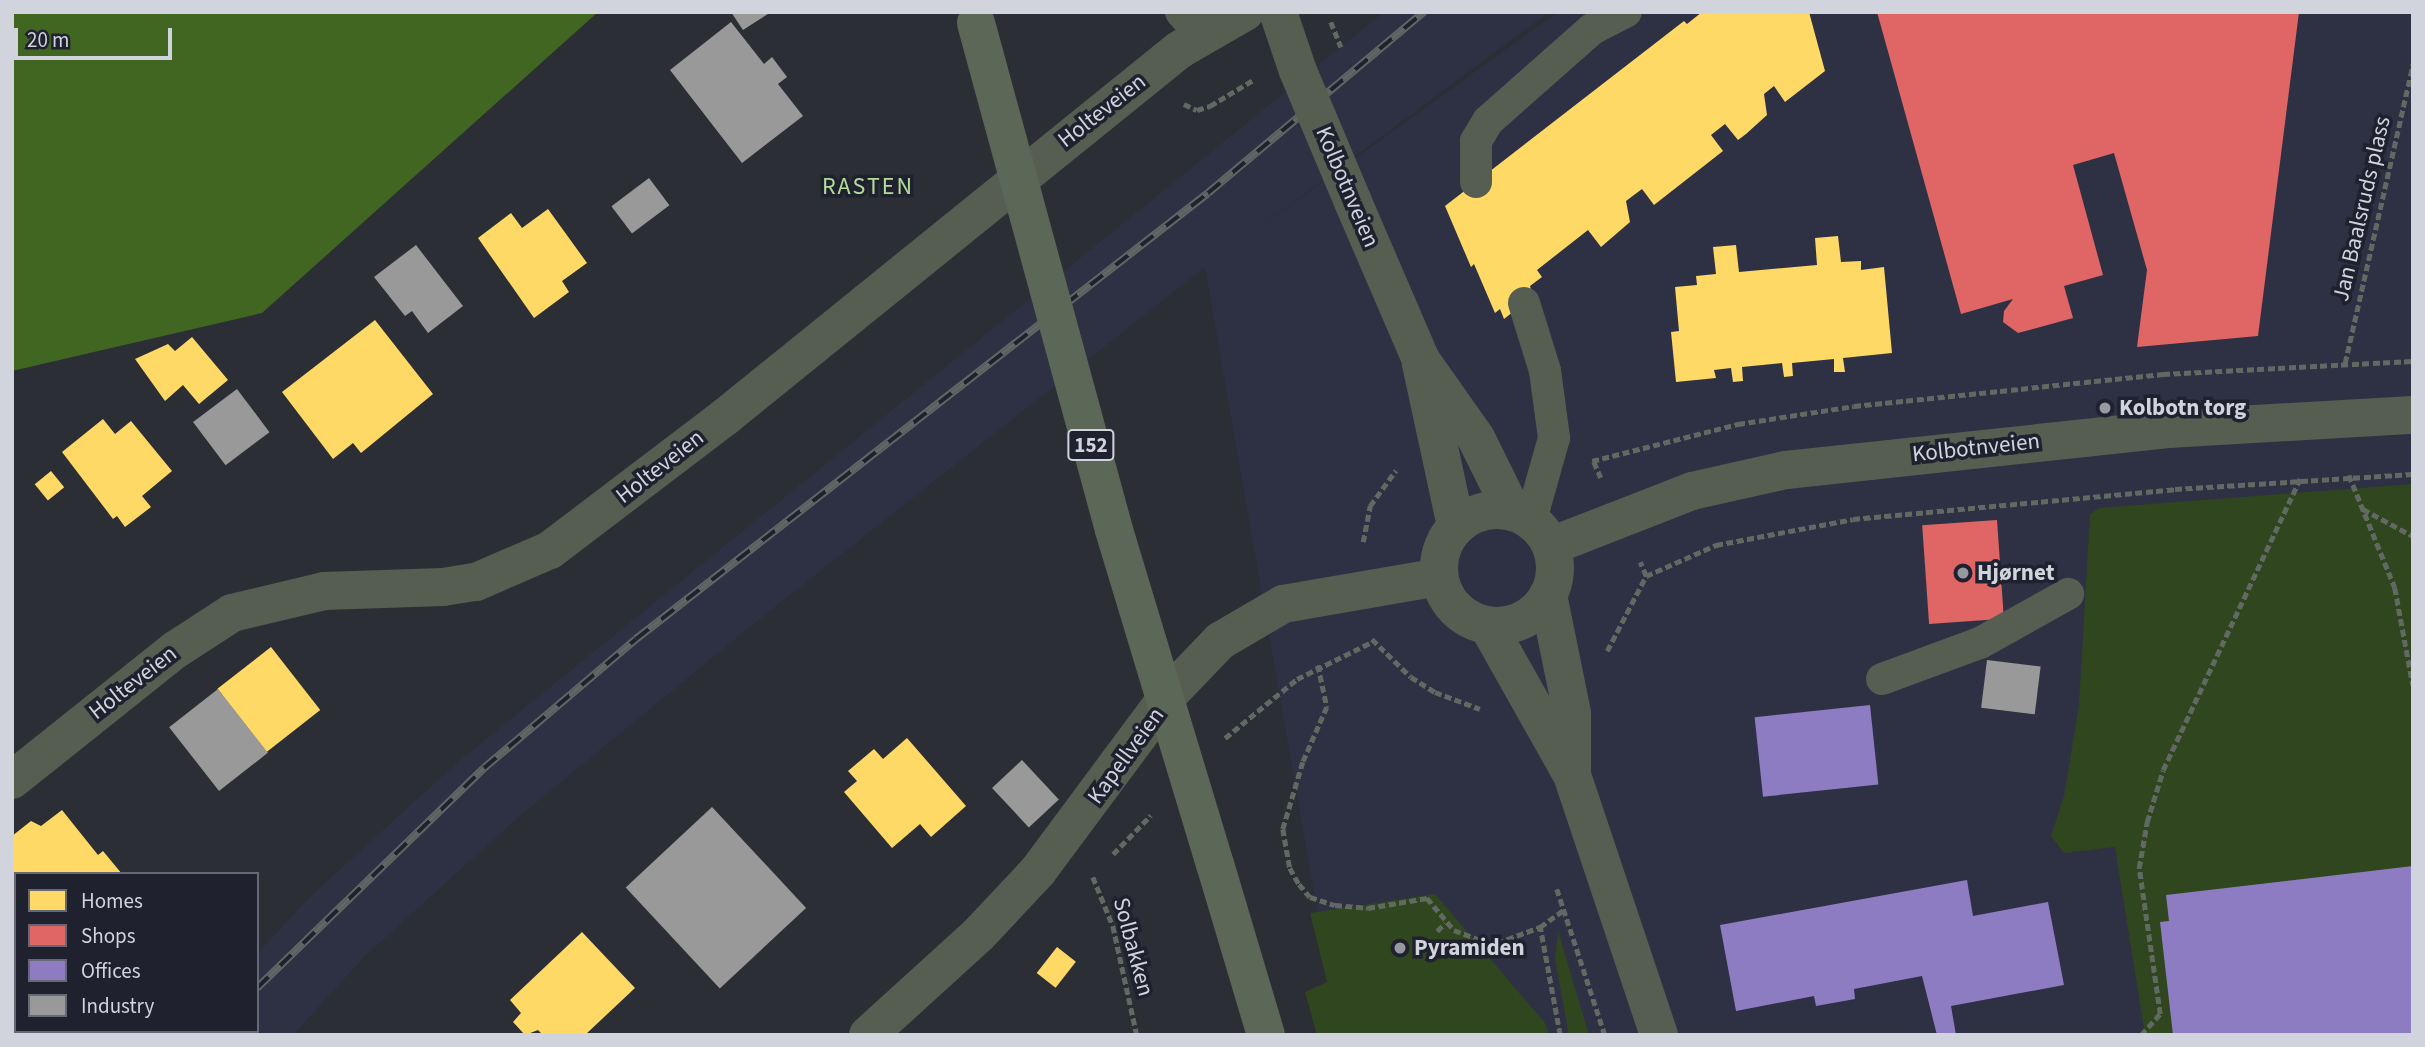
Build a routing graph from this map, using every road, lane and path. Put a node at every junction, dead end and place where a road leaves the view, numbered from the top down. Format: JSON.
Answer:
{"nodes":[{"id":1,"x":973,"y":12,"type":"edge"},
{"id":2,"x":1245,"y":12,"type":"edge"},
{"id":3,"x":1278,"y":12,"type":"edge"},
{"id":4,"x":1626,"y":12,"type":"edge"},
{"id":5,"x":1191,"y":23,"type":"edge"},
{"id":6,"x":1295,"y":63,"type":"junction"},
{"id":7,"x":2413,"y":64,"type":"edge"},
{"id":8,"x":1180,"y":101,"type":"dead end"},
{"id":9,"x":1476,"y":182,"type":"dead end"},
{"id":10,"x":1524,"y":303,"type":"dead end"},
{"id":11,"x":1421,"y":360,"type":"junction"},
{"id":12,"x":2345,"y":363,"type":"dead end"},
{"id":13,"x":2413,"y":415,"type":"edge"},
{"id":14,"x":1399,"y":468,"type":"dead end"},
{"id":15,"x":2413,"y":474,"type":"edge"},
{"id":16,"x":2348,"y":475,"type":"junction"},
{"id":17,"x":2300,"y":479,"type":"junction"},
{"id":18,"x":2362,"y":508,"type":"junction"},
{"id":19,"x":1456,"y":526,"type":"junction"},
{"id":20,"x":1531,"y":526,"type":"junction"},
{"id":21,"x":2413,"y":536,"type":"edge"},
{"id":22,"x":1362,"y":555,"type":"dead end"},
{"id":23,"x":1638,"y":556,"type":"dead end"},
{"id":24,"x":1646,"y":576,"type":"junction"},
{"id":25,"x":1439,"y":578,"type":"junction"},
{"id":26,"x":2068,"y":594,"type":"dead end"},
{"id":27,"x":1548,"y":595,"type":"junction"},
{"id":28,"x":1488,"y":626,"type":"junction"},
{"id":29,"x":1371,"y":629,"type":"dead end"},
{"id":30,"x":1604,"y":656,"type":"dead end"},
{"id":31,"x":1318,"y":665,"type":"dead end"},
{"id":32,"x":1882,"y":678,"type":"dead end"},
{"id":33,"x":2413,"y":685,"type":"edge"},
{"id":34,"x":1487,"y":711,"type":"dead end"},
{"id":35,"x":1572,"y":775,"type":"junction"},
{"id":36,"x":12,"y":780,"type":"edge"},
{"id":37,"x":1068,"y":834,"type":"junction"},
{"id":38,"x":1563,"y":909,"type":"dead end"},
{"id":39,"x":1445,"y":923,"type":"junction"},
{"id":40,"x":1540,"y":927,"type":"junction"},
{"id":41,"x":1437,"y":931,"type":"dead end"},
{"id":42,"x":868,"y":1035,"type":"edge"},
{"id":43,"x":1137,"y":1035,"type":"edge"},
{"id":44,"x":1266,"y":1035,"type":"edge"},
{"id":45,"x":1560,"y":1035,"type":"edge"},
{"id":46,"x":1659,"y":1035,"type":"edge"},
{"id":47,"x":2141,"y":1035,"type":"edge"}],
"edges":[{"from":1,"to":44,"type":"main road","number":"152","bridge":true},
{"from":2,"to":5,"type":"street","name":"Holteveien"},
{"from":3,"to":6,"type":"street","name":"Kolbotnveien"},
{"from":4,"to":9,"type":"lane"},
{"from":5,"to":36,"type":"street","name":"Holteveien"},
{"from":6,"to":8,"type":"path"},
{"from":6,"to":11,"type":"street","name":"Kolbotnveien","bridge":true},
{"from":7,"to":12,"type":"path","name":"Jan Baalsruds plass"},
{"from":10,"to":20,"type":"lane"},
{"from":11,"to":19,"type":"street","name":"Kolbotnveien"},
{"from":11,"to":20,"type":"street","name":"Kolbotnveien"},
{"from":13,"to":20,"type":"street","name":"Kolbotnveien"},
{"from":14,"to":22,"type":"path"},
{"from":15,"to":16,"type":"path"},
{"from":16,"to":17,"type":"path"},
{"from":16,"to":18,"type":"path"},
{"from":17,"to":24,"type":"path"},
{"from":17,"to":47,"type":"path"},
{"from":18,"to":21,"type":"path"},
{"from":18,"to":33,"type":"path"},
{"from":19,"to":20,"type":"street","name":"Kolbotnveien"},
{"from":19,"to":25,"type":"street"},
{"from":20,"to":27,"type":"street","name":"Kolbotnveien"},
{"from":23,"to":24,"type":"path"},
{"from":24,"to":30,"type":"path"},
{"from":25,"to":28,"type":"street"},
{"from":25,"to":37,"type":"street","name":"Kapellveien"},
{"from":26,"to":32,"type":"lane"},
{"from":27,"to":28,"type":"street"},
{"from":27,"to":35,"type":"street"},
{"from":28,"to":35,"type":"street"},
{"from":29,"to":34,"type":"path"},
{"from":31,"to":39,"type":"path"},
{"from":35,"to":46,"type":"street"},
{"from":37,"to":42,"type":"street","name":"Kapellveien"},
{"from":37,"to":43,"type":"path","name":"Solbakken"},
{"from":38,"to":40,"type":"path"},
{"from":39,"to":40,"type":"path"},
{"from":39,"to":41,"type":"path"},
{"from":40,"to":45,"type":"path"}]}
